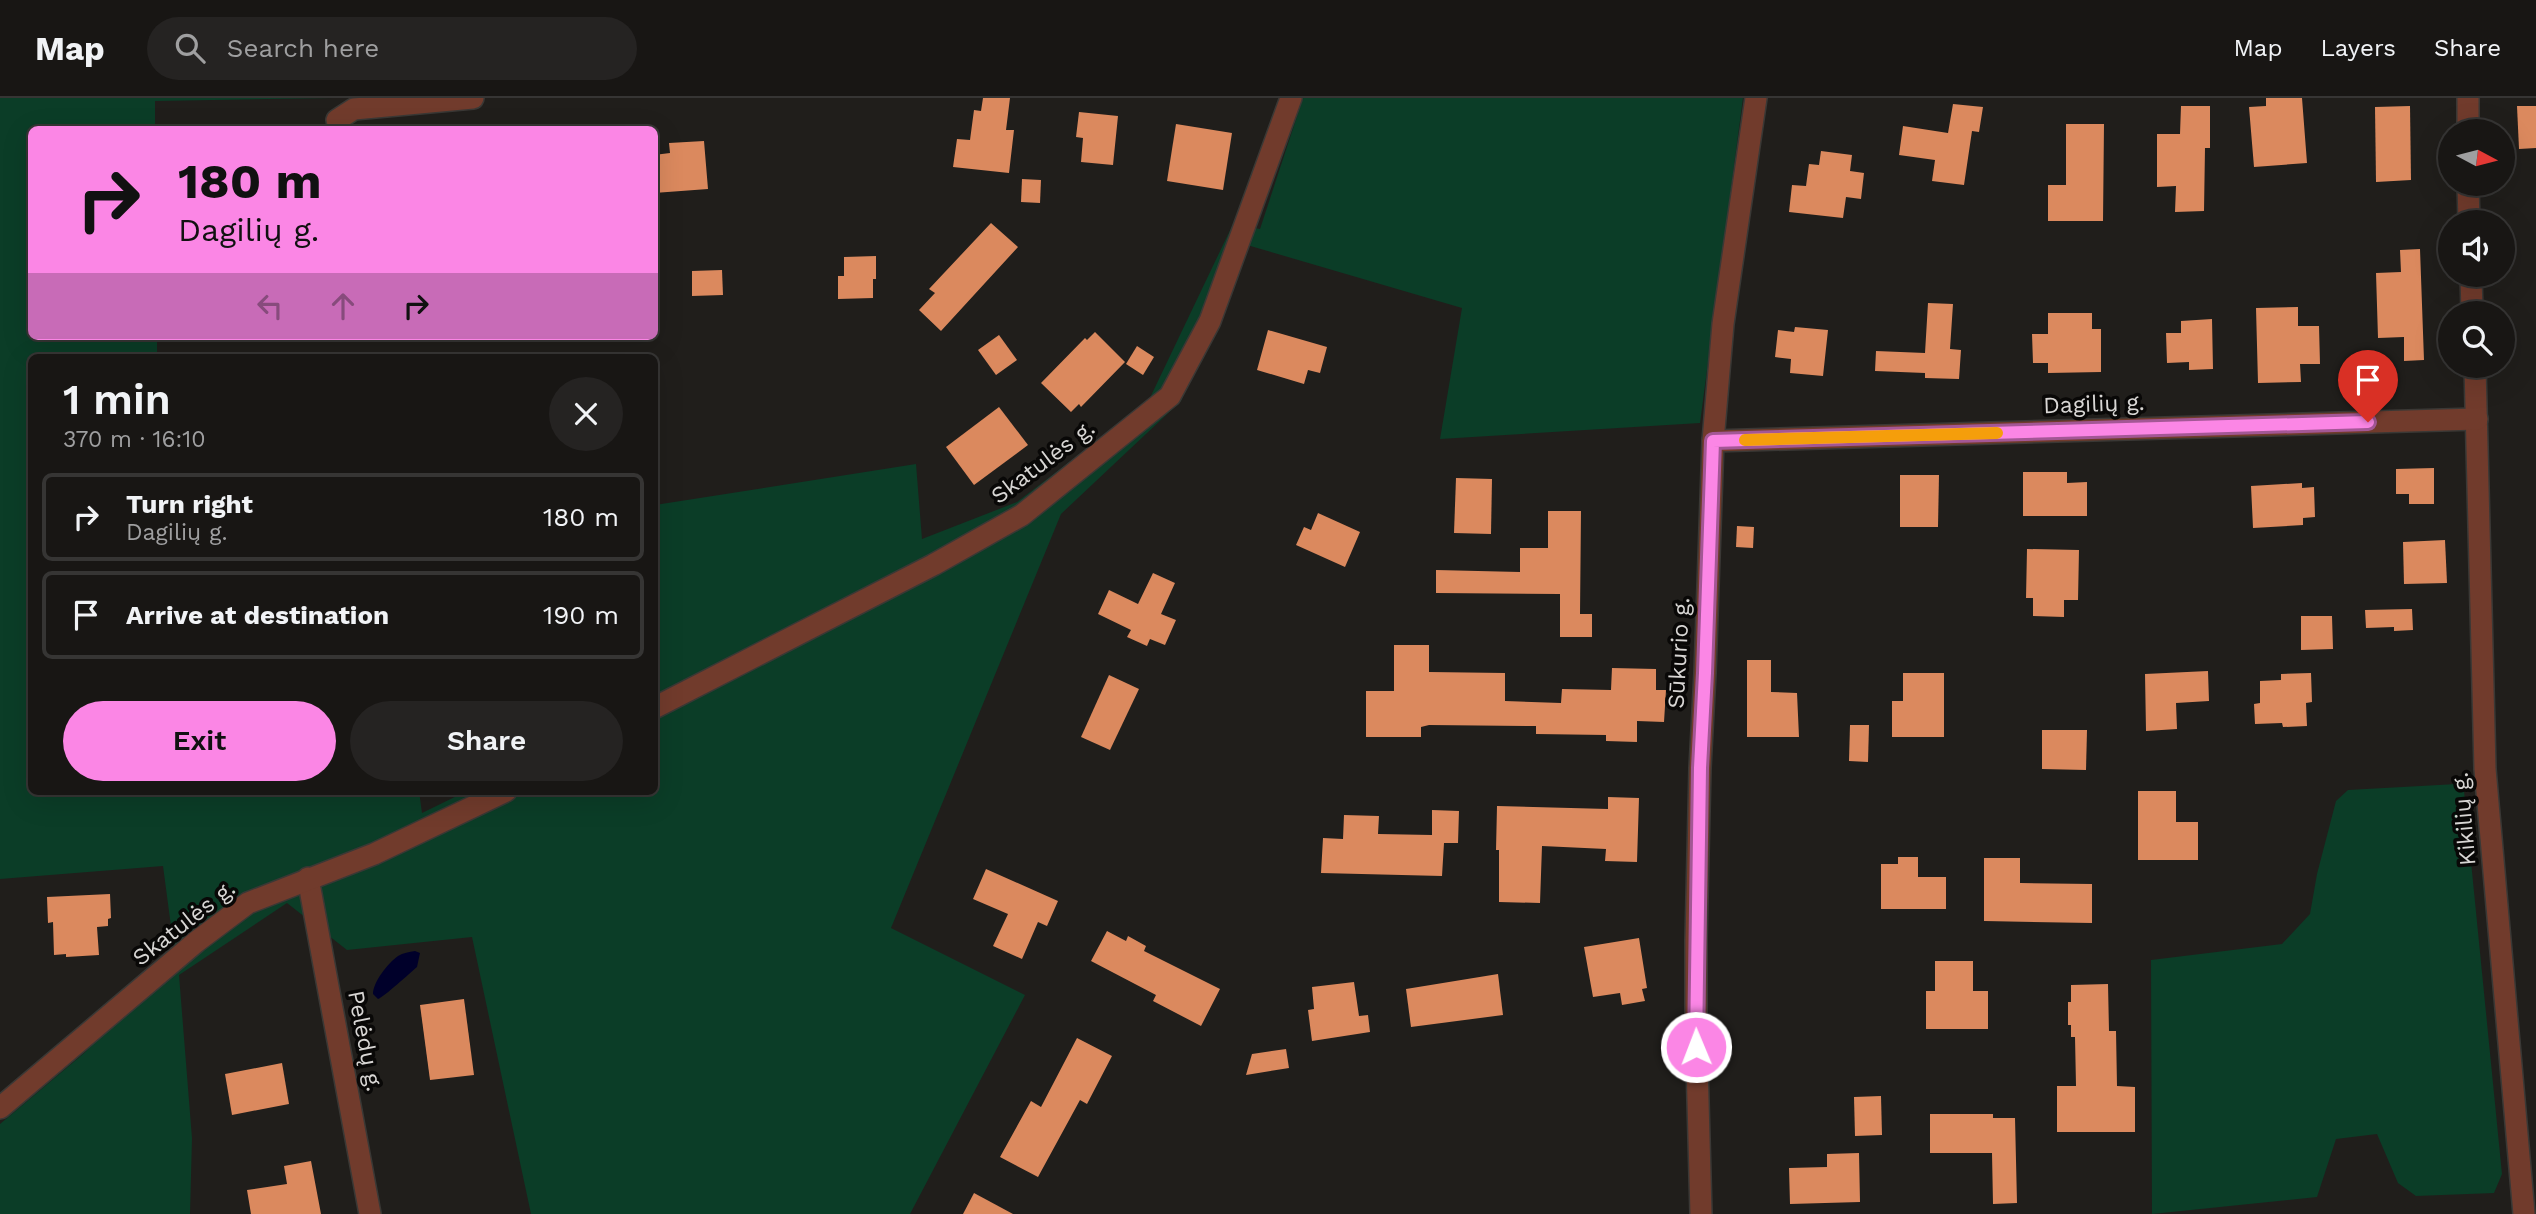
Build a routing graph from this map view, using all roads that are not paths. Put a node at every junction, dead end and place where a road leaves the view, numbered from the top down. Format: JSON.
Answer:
{"nodes":[{"id":1,"x":473,"y":98,"type":"edge"},
{"id":2,"x":1291,"y":98,"type":"edge"},
{"id":3,"x":1756,"y":98,"type":"edge"},
{"id":4,"x":2468,"y":98,"type":"edge"},
{"id":5,"x":2468,"y":119,"type":"edge"},
{"id":6,"x":337,"y":120,"type":"dead end"},
{"id":7,"x":2475,"y":378,"type":"edge"},
{"id":8,"x":2477,"y":419,"type":"junction"},
{"id":9,"x":1713,"y":441,"type":"junction"},
{"id":10,"x":658,"y":706,"type":"edge"},
{"id":11,"x":498,"y":795,"type":"edge"},
{"id":12,"x":308,"y":878,"type":"junction"},
{"id":13,"x":0,"y":1108,"type":"edge"},
{"id":14,"x":370,"y":1214,"type":"edge"},
{"id":15,"x":1701,"y":1214,"type":"edge"},
{"id":16,"x":2524,"y":1214,"type":"edge"}],
"edges":[{"from":1,"to":6,"type":"street"},
{"from":2,"to":10,"type":"street","name":"Skatulės g."},
{"from":3,"to":9,"type":"street","name":"Sūkurio g."},
{"from":4,"to":5,"type":"street"},
{"from":7,"to":8,"type":"street","name":"Kikilių g."},
{"from":8,"to":9,"type":"street","name":"Dagilių g."},
{"from":8,"to":16,"type":"street","name":"Kikilių g."},
{"from":9,"to":15,"type":"street","name":"Sūkurio g."},
{"from":11,"to":12,"type":"street","name":"Skatulės g."},
{"from":12,"to":13,"type":"street","name":"Skatulės g."},
{"from":12,"to":14,"type":"street","name":"Pelėdų g."}]}
